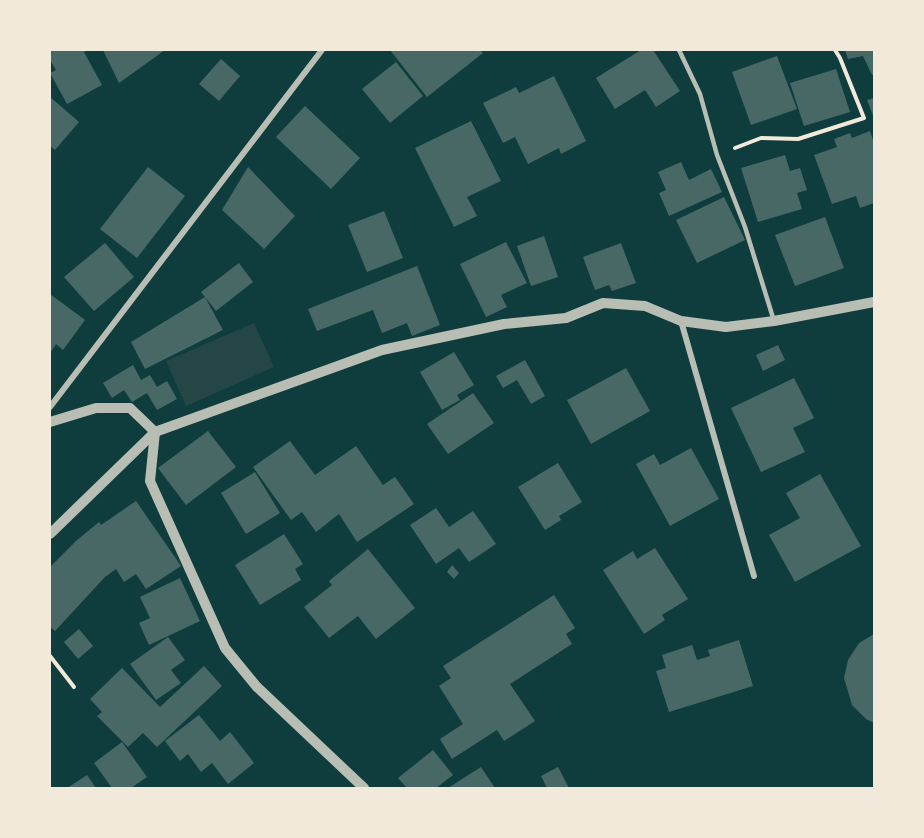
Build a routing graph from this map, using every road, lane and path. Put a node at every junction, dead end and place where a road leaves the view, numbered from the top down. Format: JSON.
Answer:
{"nodes":[{"id":1,"x":322,"y":50,"type":"edge"},
{"id":2,"x":679,"y":50,"type":"edge"},
{"id":3,"x":835,"y":50,"type":"edge"},
{"id":4,"x":717,"y":155,"type":"junction"},
{"id":5,"x":874,"y":302,"type":"edge"},
{"id":6,"x":681,"y":321,"type":"junction"},
{"id":7,"x":774,"y":321,"type":"junction"},
{"id":8,"x":50,"y":407,"type":"edge"},
{"id":9,"x":50,"y":422,"type":"edge"},
{"id":10,"x":155,"y":432,"type":"junction"},
{"id":11,"x":50,"y":534,"type":"edge"},
{"id":12,"x":754,"y":576,"type":"dead end"},
{"id":13,"x":50,"y":656,"type":"edge"},
{"id":14,"x":74,"y":687,"type":"dead end"},
{"id":15,"x":364,"y":789,"type":"edge"}],
"edges":[{"from":1,"to":8,"type":"street"},
{"from":2,"to":4,"type":"lane"},
{"from":3,"to":4,"type":"path"},
{"from":4,"to":7,"type":"lane"},
{"from":5,"to":7,"type":"street"},
{"from":6,"to":7,"type":"street"},
{"from":6,"to":10,"type":"street"},
{"from":6,"to":12,"type":"street"},
{"from":9,"to":10,"type":"street"},
{"from":10,"to":11,"type":"street"},
{"from":10,"to":15,"type":"street"},
{"from":13,"to":14,"type":"path"}]}
